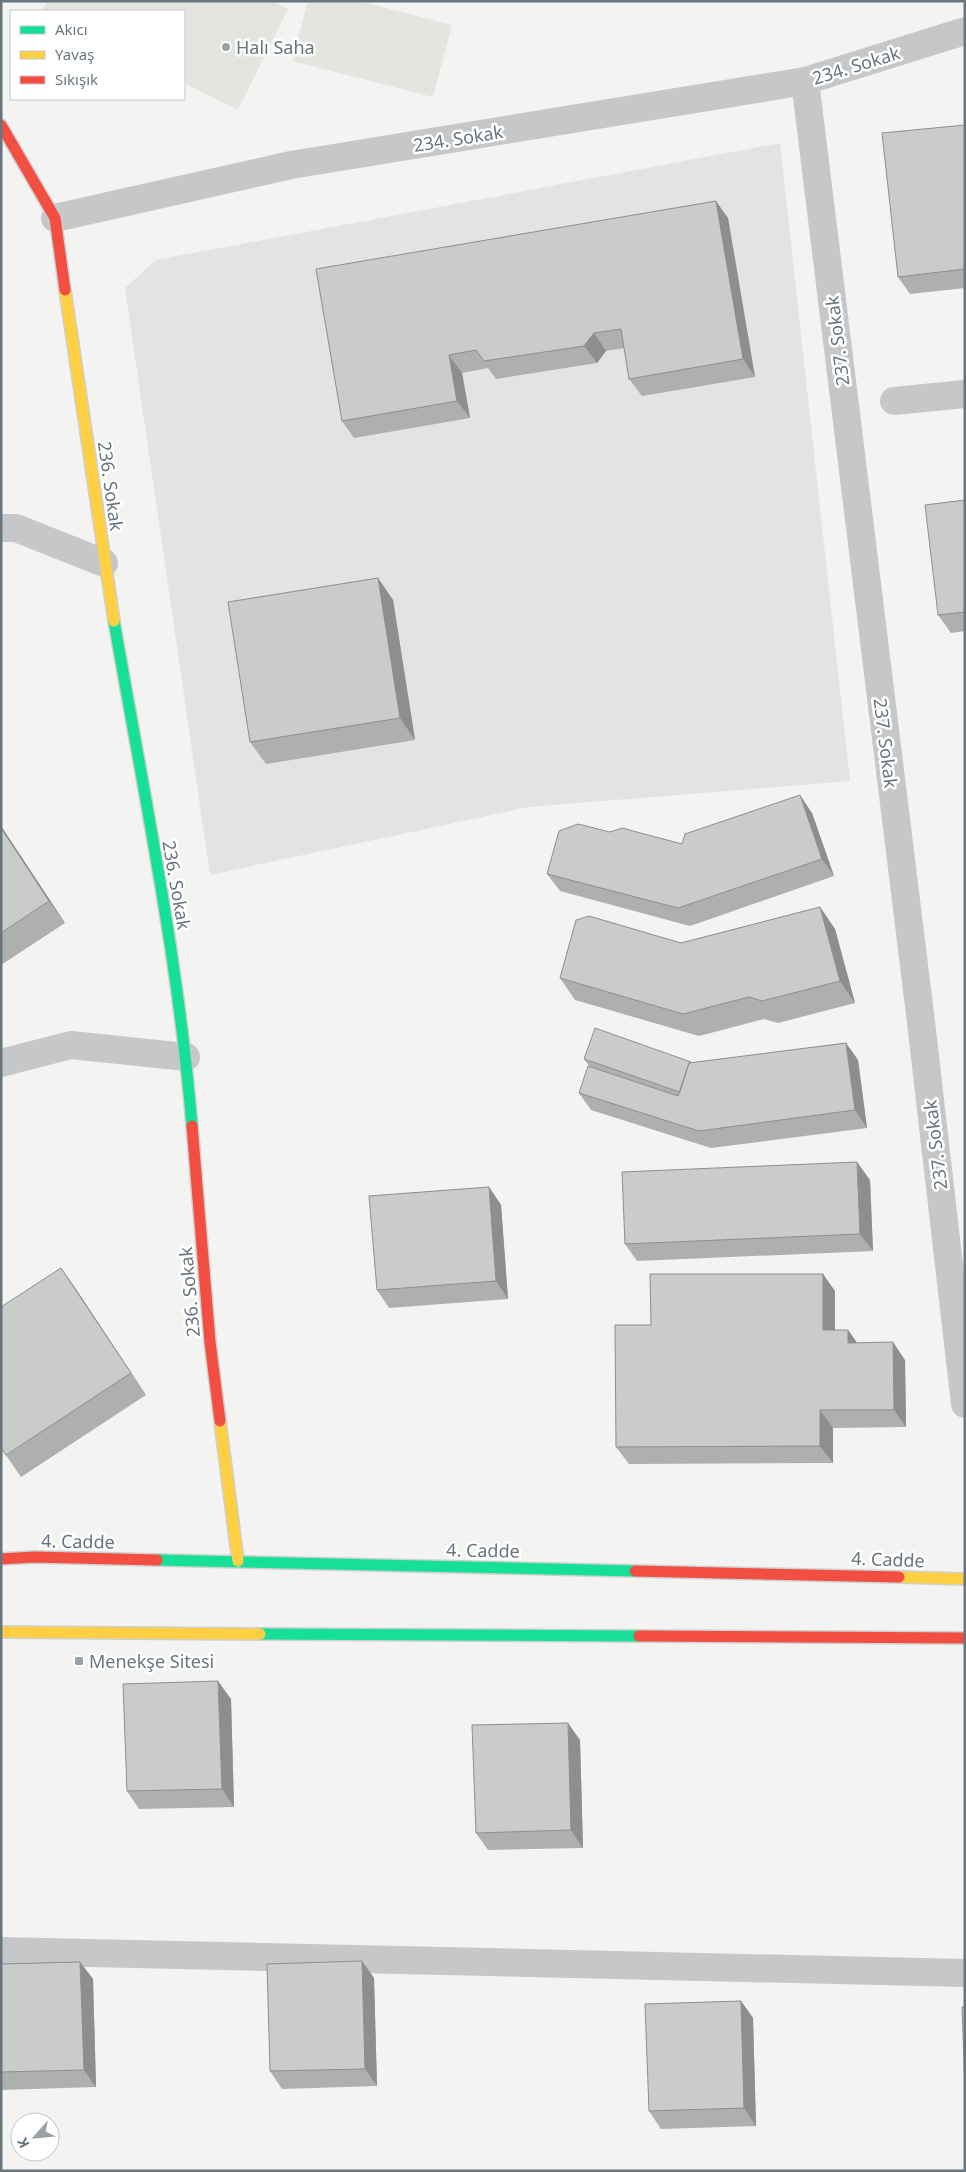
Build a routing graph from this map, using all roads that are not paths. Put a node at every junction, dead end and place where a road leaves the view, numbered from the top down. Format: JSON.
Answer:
{"nodes":[{"id":1,"x":965,"y":31,"type":"edge"},
{"id":2,"x":805,"y":81,"type":"junction"},
{"id":3,"x":1,"y":125,"type":"edge"},
{"id":4,"x":55,"y":218,"type":"junction"},
{"id":5,"x":965,"y":394,"type":"edge"},
{"id":6,"x":894,"y":402,"type":"dead end"},
{"id":7,"x":1,"y":528,"type":"edge"},
{"id":8,"x":104,"y":563,"type":"junction"},
{"id":9,"x":186,"y":1057,"type":"junction"},
{"id":10,"x":1,"y":1063,"type":"edge"},
{"id":11,"x":965,"y":1404,"type":"edge"},
{"id":12,"x":1,"y":1559,"type":"edge"},
{"id":13,"x":238,"y":1561,"type":"junction"},
{"id":14,"x":965,"y":1579,"type":"edge"},
{"id":15,"x":1,"y":1632,"type":"edge"},
{"id":16,"x":965,"y":1638,"type":"edge"},
{"id":17,"x":1,"y":1951,"type":"edge"},
{"id":18,"x":965,"y":1973,"type":"edge"}],
"edges":[{"from":1,"to":2,"type":"street","name":"234. Sokak"},
{"from":2,"to":4,"type":"street","name":"234. Sokak"},
{"from":2,"to":11,"type":"street","name":"237. Sokak"},
{"from":3,"to":4,"type":"main road"},
{"from":4,"to":8,"type":"main road","name":"236. Sokak"},
{"from":5,"to":6,"type":"street"},
{"from":7,"to":8,"type":"street"},
{"from":8,"to":9,"type":"main road","name":"236. Sokak"},
{"from":9,"to":10,"type":"street"},
{"from":9,"to":13,"type":"main road","name":"236. Sokak"},
{"from":12,"to":13,"type":"main road","name":"4. Cadde"},
{"from":13,"to":14,"type":"main road","name":"4. Cadde"},
{"from":15,"to":16,"type":"main road"},
{"from":17,"to":18,"type":"street"}]}
